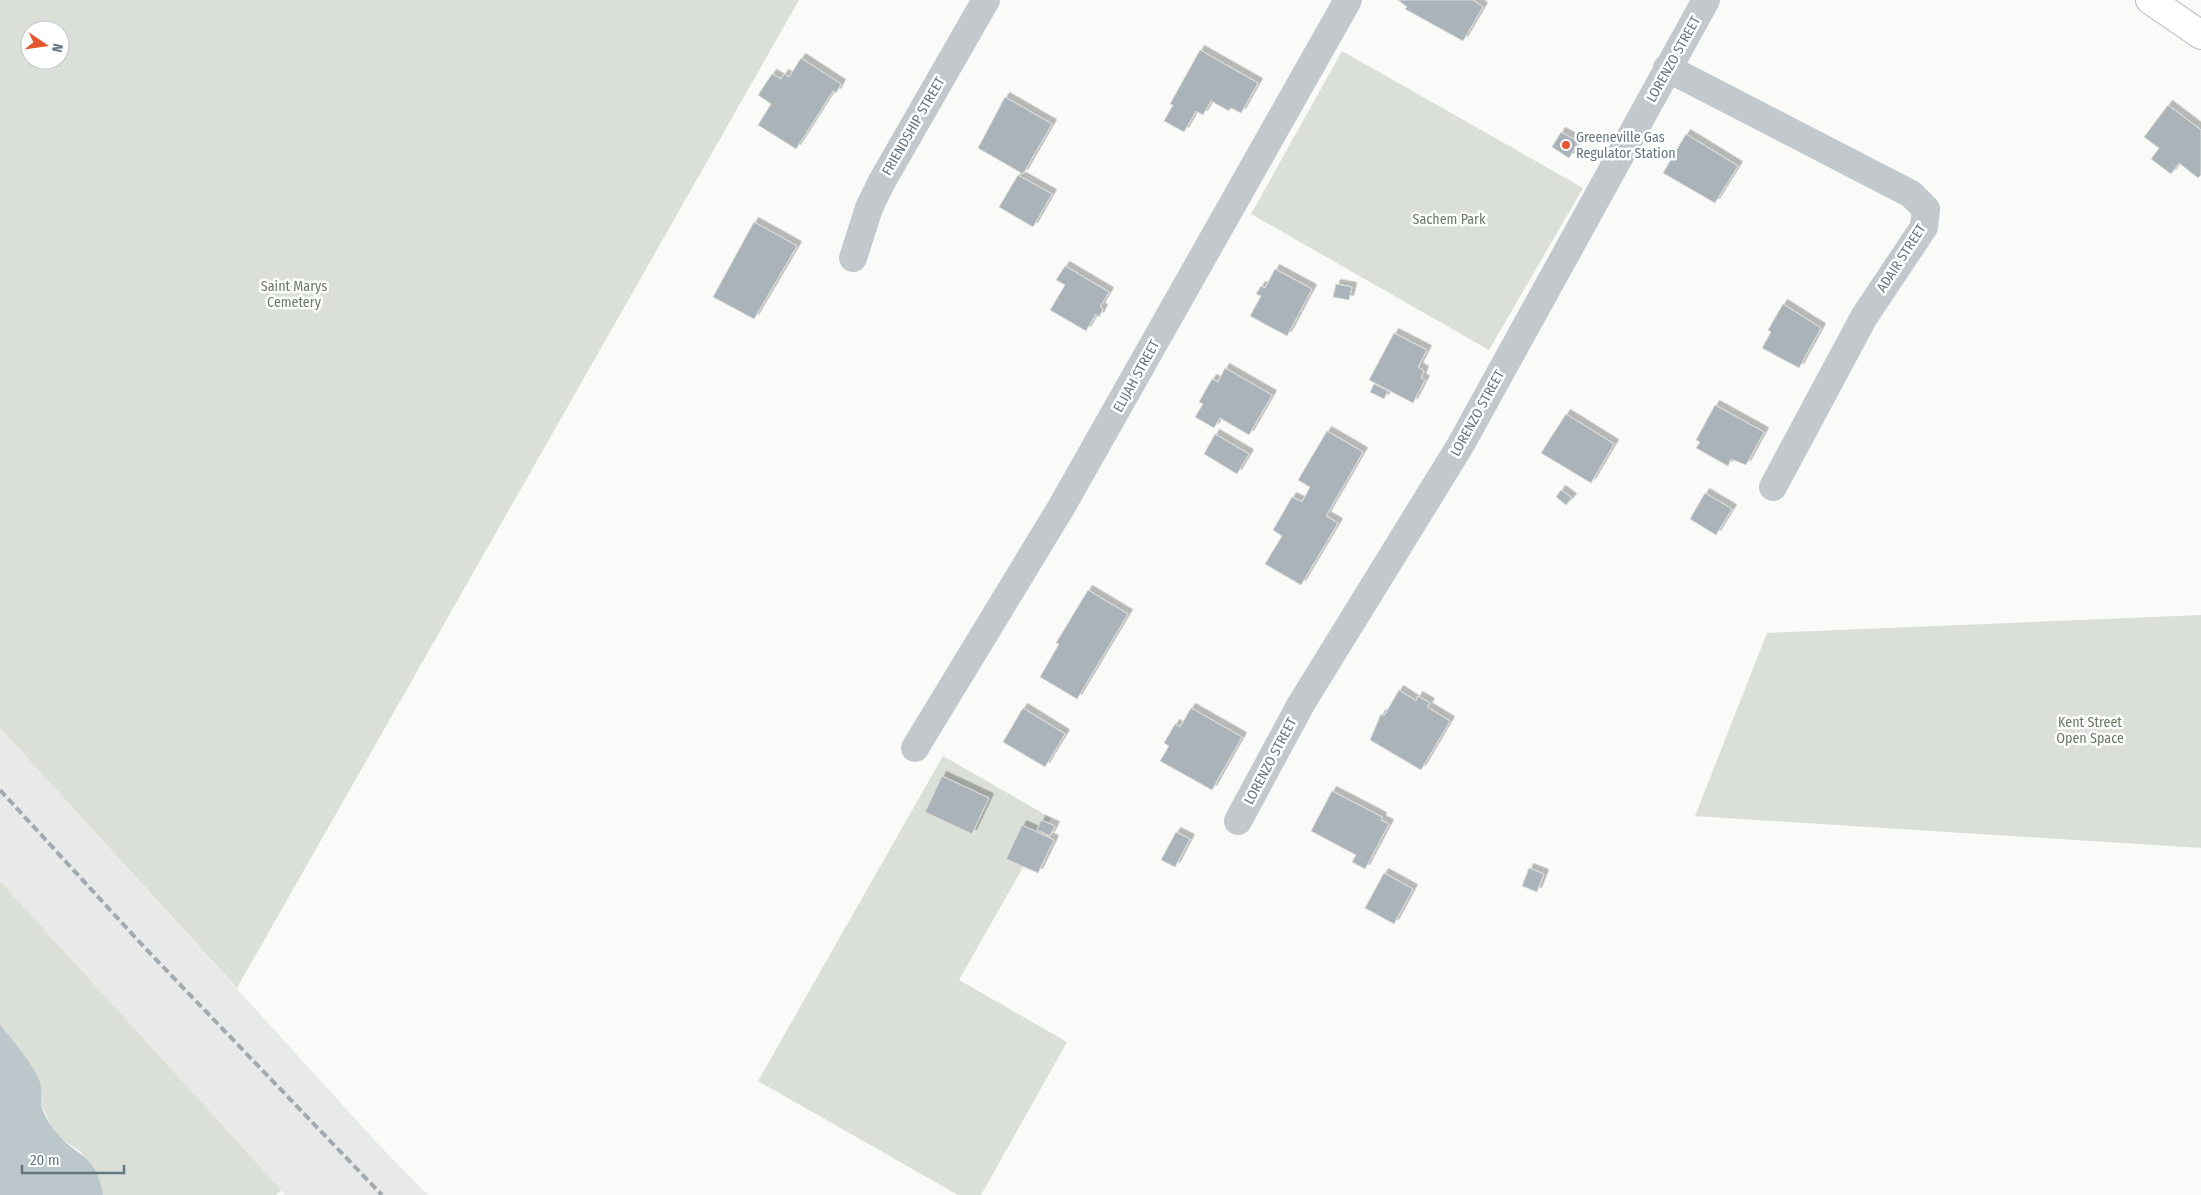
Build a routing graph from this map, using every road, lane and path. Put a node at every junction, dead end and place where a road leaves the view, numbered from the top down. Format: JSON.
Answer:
{"nodes":[{"id":1,"x":986,"y":0,"type":"edge"},
{"id":2,"x":1348,"y":0,"type":"edge"},
{"id":3,"x":1706,"y":0,"type":"edge"},
{"id":4,"x":2150,"y":0,"type":"edge"},
{"id":5,"x":2201,"y":36,"type":"edge"},
{"id":6,"x":1667,"y":68,"type":"junction"},
{"id":7,"x":853,"y":258,"type":"dead end"},
{"id":8,"x":1773,"y":487,"type":"dead end"},
{"id":9,"x":915,"y":748,"type":"dead end"},
{"id":10,"x":1238,"y":821,"type":"dead end"}],
"edges":[{"from":1,"to":7,"type":"street","name":"FRIENDSHIP STREET"},
{"from":2,"to":9,"type":"street","name":"ELIJAH STREET"},
{"from":3,"to":6,"type":"street","name":"LORENZO STREET"},
{"from":4,"to":5,"type":"main road"},
{"from":6,"to":8,"type":"street","name":"ADAIR STREET"},
{"from":6,"to":10,"type":"street","name":"LORENZO STREET"}]}
